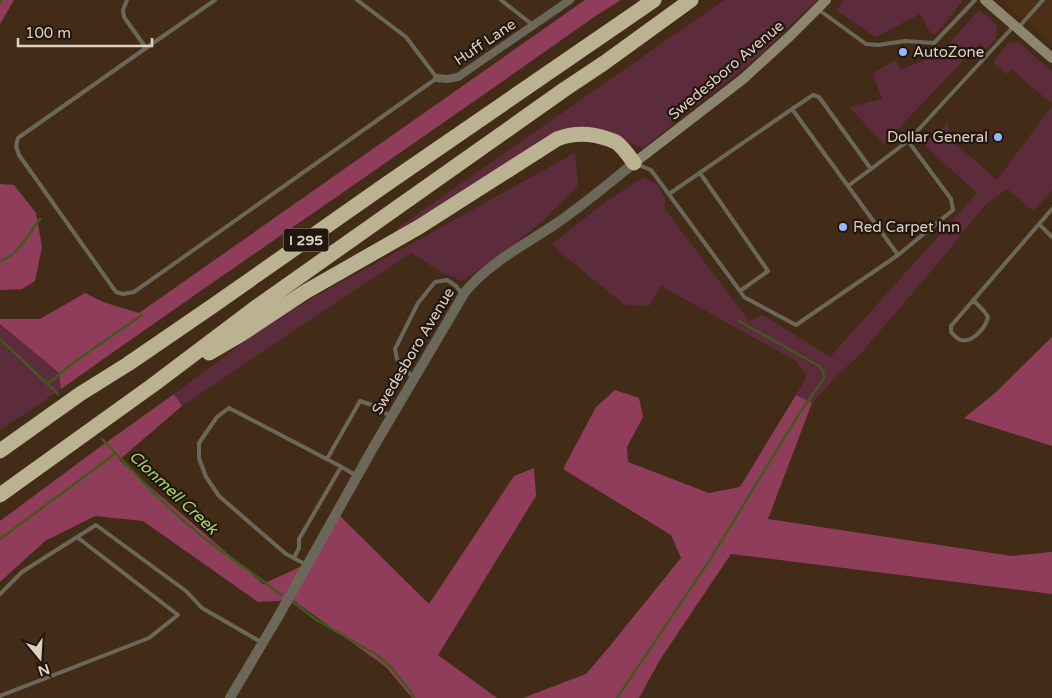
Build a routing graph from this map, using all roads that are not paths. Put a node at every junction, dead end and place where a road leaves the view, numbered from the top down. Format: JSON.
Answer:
{"nodes":[{"id":1,"x":127,"y":0,"type":"edge"},
{"id":2,"x":215,"y":0,"type":"edge"},
{"id":3,"x":357,"y":0,"type":"edge"},
{"id":4,"x":500,"y":0,"type":"edge"},
{"id":5,"x":570,"y":0,"type":"edge"},
{"id":6,"x":646,"y":0,"type":"edge"},
{"id":7,"x":654,"y":0,"type":"edge"},
{"id":8,"x":691,"y":0,"type":"edge"},
{"id":9,"x":826,"y":0,"type":"edge"},
{"id":10,"x":975,"y":0,"type":"edge"},
{"id":11,"x":985,"y":0,"type":"edge"},
{"id":12,"x":1043,"y":0,"type":"edge"},
{"id":13,"x":506,"y":2,"type":"edge"},
{"id":14,"x":817,"y":9,"type":"junction"},
{"id":15,"x":534,"y":26,"type":"junction"},
{"id":16,"x":1016,"y":26,"type":"junction"},
{"id":17,"x":146,"y":48,"type":"junction"},
{"id":18,"x":585,"y":48,"type":"junction"},
{"id":19,"x":1052,"y":58,"type":"edge"},
{"id":20,"x":437,"y":78,"type":"junction"},
{"id":21,"x":792,"y":109,"type":"junction"},
{"id":22,"x":908,"y":141,"type":"junction"},
{"id":23,"x":634,"y":163,"type":"junction"},
{"id":24,"x":871,"y":169,"type":"junction"},
{"id":25,"x":700,"y":173,"type":"junction"},
{"id":26,"x":848,"y":186,"type":"junction"},
{"id":27,"x":669,"y":194,"type":"junction"},
{"id":28,"x":1052,"y":208,"type":"edge"},
{"id":29,"x":1039,"y":224,"type":"junction"},
{"id":30,"x":1052,"y":237,"type":"edge"},
{"id":31,"x":898,"y":255,"type":"junction"},
{"id":32,"x":740,"y":291,"type":"junction"},
{"id":33,"x":463,"y":295,"type":"junction"},
{"id":34,"x":973,"y":300,"type":"junction"},
{"id":35,"x":414,"y":379,"type":"junction"},
{"id":36,"x":153,"y":385,"type":"junction"},
{"id":37,"x":391,"y":417,"type":"junction"},
{"id":38,"x":27,"y":432,"type":"junction"},
{"id":39,"x":0,"y":446,"type":"edge"},
{"id":40,"x":0,"y":451,"type":"edge"},
{"id":41,"x":327,"y":459,"type":"junction"},
{"id":42,"x":342,"y":467,"type":"junction"},
{"id":43,"x":357,"y":476,"type":"junction"},
{"id":44,"x":0,"y":495,"type":"edge"},
{"id":45,"x":77,"y":537,"type":"junction"},
{"id":46,"x":294,"y":558,"type":"junction"},
{"id":47,"x":307,"y":565,"type":"junction"},
{"id":48,"x":0,"y":594,"type":"edge"},
{"id":49,"x":263,"y":643,"type":"junction"},
{"id":50,"x":0,"y":696,"type":"edge"},
{"id":51,"x":230,"y":698,"type":"edge"}],
"edges":[{"from":1,"to":17,"type":"lane"},
{"from":2,"to":17,"type":"lane"},
{"from":3,"to":20,"type":"lane"},
{"from":4,"to":13,"type":"lane"},
{"from":5,"to":15,"type":"street","name":"Huff Lane"},
{"from":6,"to":18,"type":"highway"},
{"from":7,"to":18,"type":"highway","number":"I 295"},
{"from":8,"to":36,"type":"highway","number":"I 295"},
{"from":9,"to":14,"type":"main road","name":"Swedesboro Avenue"},
{"from":10,"to":14,"type":"lane"},
{"from":11,"to":16,"type":"main road"},
{"from":12,"to":16,"type":"lane"},
{"from":13,"to":15,"type":"lane"},
{"from":14,"to":23,"type":"main road","name":"Swedesboro Avenue"},
{"from":15,"to":20,"type":"street","name":"Huff Lane"},
{"from":16,"to":19,"type":"main road"},
{"from":16,"to":22,"type":"lane"},
{"from":17,"to":20,"type":"lane"},
{"from":18,"to":38,"type":"highway","number":"I 295"},
{"from":21,"to":24,"type":"lane"},
{"from":21,"to":25,"type":"lane"},
{"from":21,"to":26,"type":"lane"},
{"from":22,"to":24,"type":"lane"},
{"from":22,"to":31,"type":"lane"},
{"from":23,"to":27,"type":"lane"},
{"from":23,"to":33,"type":"street","name":"Swedesboro Avenue"},
{"from":23,"to":36,"type":"highway"},
{"from":24,"to":26,"type":"lane"},
{"from":25,"to":27,"type":"lane"},
{"from":25,"to":32,"type":"lane"},
{"from":26,"to":31,"type":"lane"},
{"from":27,"to":32,"type":"lane"},
{"from":28,"to":29,"type":"lane"},
{"from":29,"to":30,"type":"lane"},
{"from":29,"to":34,"type":"lane"},
{"from":31,"to":32,"type":"lane"},
{"from":33,"to":35,"type":"street","name":"Swedesboro Avenue"},
{"from":33,"to":35,"type":"lane"},
{"from":34,"to":34,"type":"lane"},
{"from":35,"to":37,"type":"street","name":"Swedesboro Avenue"},
{"from":36,"to":44,"type":"highway","number":"I 295"},
{"from":37,"to":41,"type":"lane"},
{"from":37,"to":43,"type":"street","name":"Swedesboro Avenue"},
{"from":38,"to":39,"type":"highway"},
{"from":38,"to":40,"type":"highway","number":"I 295"},
{"from":41,"to":42,"type":"lane"},
{"from":41,"to":46,"type":"lane"},
{"from":42,"to":43,"type":"lane"},
{"from":42,"to":46,"type":"lane"},
{"from":43,"to":47,"type":"street","name":"Swedesboro Avenue"},
{"from":45,"to":48,"type":"lane"},
{"from":45,"to":49,"type":"lane"},
{"from":45,"to":50,"type":"lane"},
{"from":46,"to":47,"type":"lane"},
{"from":47,"to":49,"type":"street","name":"Swedesboro Avenue"},
{"from":49,"to":51,"type":"street","name":"Swedesboro Avenue"}]}
